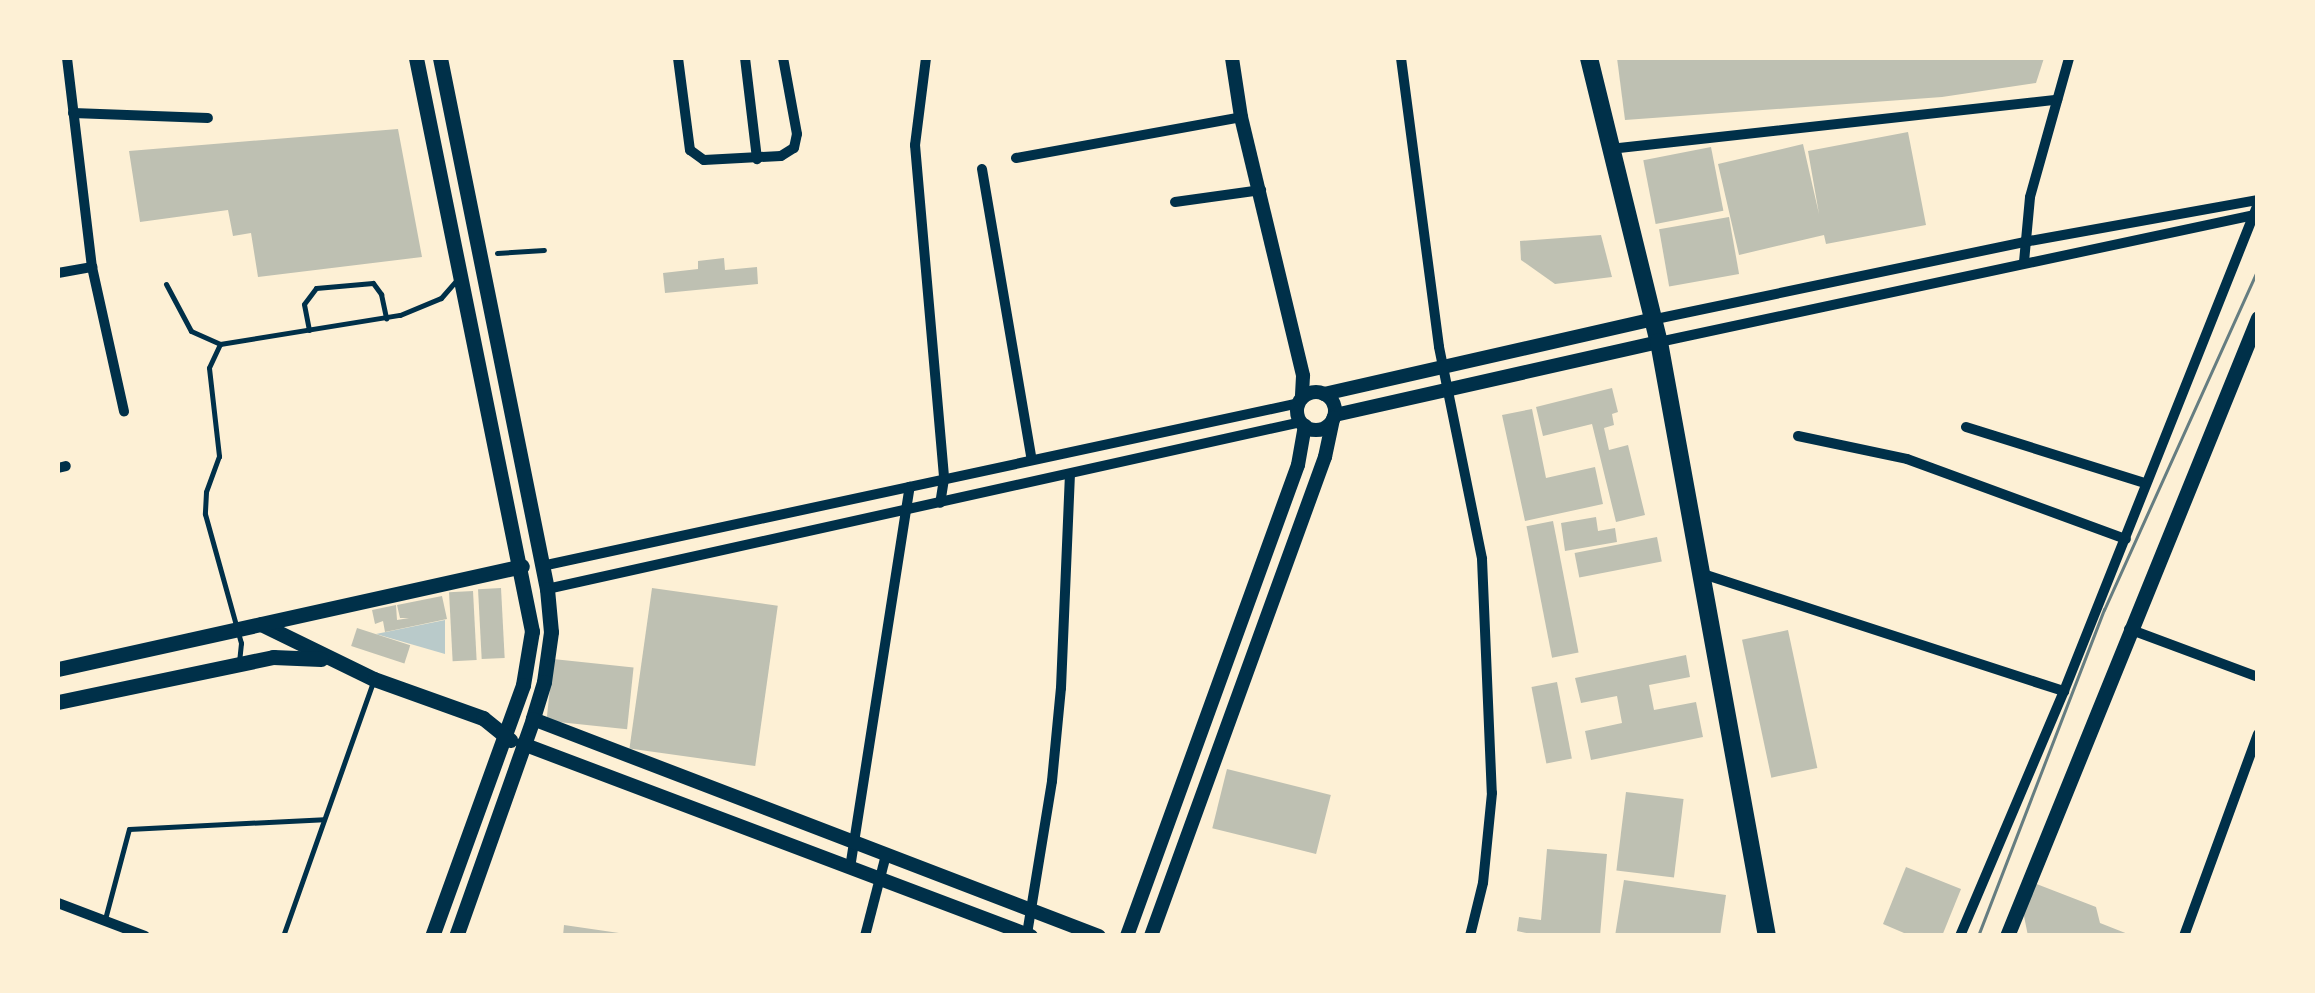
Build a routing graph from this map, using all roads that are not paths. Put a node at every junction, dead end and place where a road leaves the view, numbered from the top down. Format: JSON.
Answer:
{"nodes":[{"id":1,"x":67,"y":58,"type":"edge"},
{"id":2,"x":416,"y":58,"type":"edge"},
{"id":3,"x":440,"y":58,"type":"edge"},
{"id":4,"x":678,"y":58,"type":"edge"},
{"id":5,"x":745,"y":58,"type":"edge"},
{"id":6,"x":783,"y":58,"type":"edge"},
{"id":7,"x":926,"y":58,"type":"edge"},
{"id":8,"x":1232,"y":58,"type":"edge"},
{"id":9,"x":1400,"y":58,"type":"edge"},
{"id":10,"x":1589,"y":58,"type":"edge"},
{"id":11,"x":2069,"y":58,"type":"edge"},
{"id":12,"x":2057,"y":100,"type":"junction"},
{"id":13,"x":74,"y":113,"type":"junction"},
{"id":14,"x":1241,"y":117,"type":"junction"},
{"id":15,"x":208,"y":118,"type":"dead end"},
{"id":16,"x":1609,"y":149,"type":"junction"},
{"id":17,"x":1016,"y":158,"type":"dead end"},
{"id":18,"x":756,"y":159,"type":"junction"},
{"id":19,"x":982,"y":170,"type":"dead end"},
{"id":20,"x":1261,"y":190,"type":"junction"},
{"id":21,"x":1175,"y":202,"type":"dead end"},
{"id":22,"x":2256,"y":206,"type":"edge"},
{"id":23,"x":2024,"y":242,"type":"junction"},
{"id":24,"x":544,"y":250,"type":"dead end"},
{"id":25,"x":457,"y":254,"type":"junction"},
{"id":26,"x":479,"y":254,"type":"junction"},
{"id":27,"x":496,"y":254,"type":"joint"},
{"id":28,"x":2024,"y":262,"type":"junction"},
{"id":29,"x":92,"y":267,"type":"junction"},
{"id":30,"x":58,"y":272,"type":"edge"},
{"id":31,"x":461,"y":274,"type":"junction"},
{"id":32,"x":166,"y":284,"type":"dead end"},
{"id":33,"x":386,"y":318,"type":"junction"},
{"id":34,"x":2258,"y":318,"type":"edge"},
{"id":35,"x":1651,"y":320,"type":"junction"},
{"id":36,"x":309,"y":330,"type":"junction"},
{"id":37,"x":1659,"y":342,"type":"junction"},
{"id":38,"x":220,"y":344,"type":"junction"},
{"id":39,"x":1443,"y":369,"type":"junction"},
{"id":40,"x":1304,"y":376,"type":"junction"},
{"id":41,"x":1449,"y":390,"type":"junction"},
{"id":42,"x":1321,"y":393,"type":"junction"},
{"id":43,"x":1300,"y":401,"type":"junction"},
{"id":44,"x":124,"y":411,"type":"dead end"},
{"id":45,"x":1334,"y":417,"type":"junction"},
{"id":46,"x":1303,"y":424,"type":"junction"},
{"id":47,"x":1966,"y":427,"type":"dead end"},
{"id":48,"x":1798,"y":436,"type":"dead end"},
{"id":49,"x":1032,"y":460,"type":"junction"},
{"id":50,"x":1070,"y":474,"type":"junction"},
{"id":51,"x":944,"y":479,"type":"junction"},
{"id":52,"x":2145,"y":484,"type":"junction"},
{"id":53,"x":910,"y":487,"type":"junction"},
{"id":54,"x":940,"y":503,"type":"junction"},
{"id":55,"x":904,"y":511,"type":"junction"},
{"id":56,"x":2126,"y":539,"type":"junction"},
{"id":57,"x":522,"y":566,"type":"junction"},
{"id":58,"x":542,"y":566,"type":"junction"},
{"id":59,"x":1700,"y":573,"type":"junction"},
{"id":60,"x":547,"y":588,"type":"junction"},
{"id":61,"x":261,"y":624,"type":"junction"},
{"id":62,"x":2129,"y":629,"type":"junction"},
{"id":63,"x":236,"y":630,"type":"junction"},
{"id":64,"x":340,"y":663,"type":"junction"},
{"id":65,"x":238,"y":664,"type":"junction"},
{"id":66,"x":58,"y":669,"type":"edge"},
{"id":67,"x":2258,"y":677,"type":"edge"},
{"id":68,"x":374,"y":679,"type":"junction"},
{"id":69,"x":2064,"y":691,"type":"junction"},
{"id":70,"x":58,"y":702,"type":"edge"},
{"id":71,"x":513,"y":714,"type":"junction"},
{"id":72,"x":482,"y":718,"type":"junction"},
{"id":73,"x":533,"y":719,"type":"junction"},
{"id":74,"x":2258,"y":734,"type":"edge"},
{"id":75,"x":505,"y":738,"type":"junction"},
{"id":76,"x":523,"y":744,"type":"junction"},
{"id":77,"x":778,"y":815,"type":"junction"},
{"id":78,"x":324,"y":819,"type":"junction"},
{"id":79,"x":772,"y":838,"type":"junction"},
{"id":80,"x":856,"y":844,"type":"junction"},
{"id":81,"x":886,"y":856,"type":"junction"},
{"id":82,"x":850,"y":868,"type":"junction"},
{"id":83,"x":880,"y":879,"type":"junction"},
{"id":84,"x":1148,"y":886,"type":"junction"},
{"id":85,"x":1166,"y":892,"type":"junction"},
{"id":86,"x":58,"y":903,"type":"edge"},
{"id":87,"x":1034,"y":910,"type":"junction"},
{"id":88,"x":105,"y":920,"type":"junction"},
{"id":89,"x":1029,"y":935,"type":"edge"},
{"id":90,"x":145,"y":936,"type":"edge"},
{"id":91,"x":283,"y":936,"type":"edge"},
{"id":92,"x":432,"y":936,"type":"edge"},
{"id":93,"x":456,"y":936,"type":"edge"},
{"id":94,"x":865,"y":936,"type":"edge"},
{"id":95,"x":1099,"y":936,"type":"edge"},
{"id":96,"x":1126,"y":936,"type":"edge"},
{"id":97,"x":1151,"y":936,"type":"edge"},
{"id":98,"x":1470,"y":936,"type":"edge"},
{"id":99,"x":1767,"y":936,"type":"edge"},
{"id":100,"x":1960,"y":936,"type":"edge"},
{"id":101,"x":2008,"y":936,"type":"edge"},
{"id":102,"x":2184,"y":936,"type":"edge"}],
"edges":[{"from":1,"to":13,"type":"street"},
{"from":2,"to":25,"type":"main road"},
{"from":3,"to":26,"type":"main road"},
{"from":4,"to":18,"type":"street"},
{"from":5,"to":18,"type":"street"},
{"from":6,"to":18,"type":"street"},
{"from":7,"to":51,"type":"street"},
{"from":8,"to":14,"type":"street"},
{"from":9,"to":39,"type":"street"},
{"from":10,"to":16,"type":"main road"},
{"from":11,"to":12,"type":"street"},
{"from":12,"to":16,"type":"street"},
{"from":12,"to":23,"type":"street"},
{"from":13,"to":15,"type":"street"},
{"from":13,"to":29,"type":"street"},
{"from":14,"to":17,"type":"street"},
{"from":14,"to":20,"type":"street"},
{"from":16,"to":35,"type":"main road"},
{"from":19,"to":49,"type":"street"},
{"from":20,"to":21,"type":"street"},
{"from":20,"to":40,"type":"street"},
{"from":22,"to":23,"type":"street"},
{"from":22,"to":28,"type":"street"},
{"from":22,"to":52,"type":"street"},
{"from":23,"to":28,"type":"street"},
{"from":23,"to":35,"type":"street"},
{"from":24,"to":27,"type":"lane"},
{"from":25,"to":26,"type":"main road"},
{"from":25,"to":31,"type":"main road"},
{"from":26,"to":27,"type":"street"},
{"from":26,"to":58,"type":"main road"},
{"from":28,"to":37,"type":"street"},
{"from":29,"to":30,"type":"street"},
{"from":29,"to":44,"type":"street"},
{"from":31,"to":33,"type":"lane"},
{"from":31,"to":57,"type":"main road"},
{"from":32,"to":38,"type":"lane"},
{"from":33,"to":36,"type":"lane"},
{"from":33,"to":36,"type":"lane"},
{"from":34,"to":62,"type":"main road"},
{"from":35,"to":37,"type":"main road"},
{"from":35,"to":39,"type":"street"},
{"from":36,"to":38,"type":"lane"},
{"from":37,"to":41,"type":"street"},
{"from":37,"to":59,"type":"main road"},
{"from":38,"to":63,"type":"lane"},
{"from":39,"to":41,"type":"street"},
{"from":39,"to":42,"type":"street"},
{"from":40,"to":42,"type":"street"},
{"from":40,"to":43,"type":"street"},
{"from":41,"to":45,"type":"street"},
{"from":41,"to":98,"type":"street"},
{"from":42,"to":43,"type":"street"},
{"from":42,"to":45,"type":"street"},
{"from":43,"to":46,"type":"street"},
{"from":43,"to":49,"type":"street"},
{"from":45,"to":46,"type":"street"},
{"from":45,"to":85,"type":"street"},
{"from":46,"to":50,"type":"street"},
{"from":46,"to":84,"type":"street"},
{"from":47,"to":52,"type":"street"},
{"from":48,"to":56,"type":"street"},
{"from":49,"to":51,"type":"street"},
{"from":50,"to":54,"type":"street"},
{"from":50,"to":87,"type":"street"},
{"from":51,"to":53,"type":"street"},
{"from":51,"to":54,"type":"street"},
{"from":52,"to":56,"type":"street"},
{"from":53,"to":55,"type":"street"},
{"from":53,"to":58,"type":"street"},
{"from":54,"to":55,"type":"street"},
{"from":55,"to":60,"type":"street"},
{"from":55,"to":80,"type":"street"},
{"from":56,"to":69,"type":"street"},
{"from":57,"to":61,"type":"main road"},
{"from":57,"to":71,"type":"main road"},
{"from":58,"to":60,"type":"main road"},
{"from":59,"to":69,"type":"street"},
{"from":59,"to":99,"type":"main road"},
{"from":60,"to":73,"type":"main road"},
{"from":61,"to":63,"type":"main road"},
{"from":61,"to":64,"type":"main road"},
{"from":62,"to":67,"type":"street"},
{"from":62,"to":101,"type":"main road"},
{"from":63,"to":65,"type":"lane"},
{"from":63,"to":66,"type":"main road"},
{"from":64,"to":65,"type":"main road"},
{"from":64,"to":68,"type":"main road"},
{"from":65,"to":70,"type":"main road"},
{"from":68,"to":72,"type":"main road"},
{"from":68,"to":78,"type":"lane"},
{"from":69,"to":100,"type":"street"},
{"from":71,"to":72,"type":"main road"},
{"from":71,"to":73,"type":"main road"},
{"from":71,"to":75,"type":"main road"},
{"from":72,"to":75,"type":"main road"},
{"from":73,"to":76,"type":"main road"},
{"from":73,"to":77,"type":"street"},
{"from":74,"to":102,"type":"street"},
{"from":75,"to":76,"type":"main road"},
{"from":75,"to":92,"type":"main road"},
{"from":76,"to":79,"type":"street"},
{"from":76,"to":93,"type":"main road"},
{"from":77,"to":79,"type":"street"},
{"from":77,"to":80,"type":"street"},
{"from":78,"to":88,"type":"lane"},
{"from":78,"to":91,"type":"lane"},
{"from":79,"to":82,"type":"street"},
{"from":80,"to":81,"type":"street"},
{"from":80,"to":82,"type":"street"},
{"from":81,"to":83,"type":"street"},
{"from":81,"to":87,"type":"street"},
{"from":82,"to":83,"type":"street"},
{"from":83,"to":89,"type":"street"},
{"from":83,"to":94,"type":"street"},
{"from":84,"to":85,"type":"street"},
{"from":84,"to":96,"type":"street"},
{"from":85,"to":97,"type":"street"},
{"from":86,"to":88,"type":"street"},
{"from":87,"to":89,"type":"street"},
{"from":87,"to":95,"type":"street"},
{"from":88,"to":90,"type":"street"}]}
